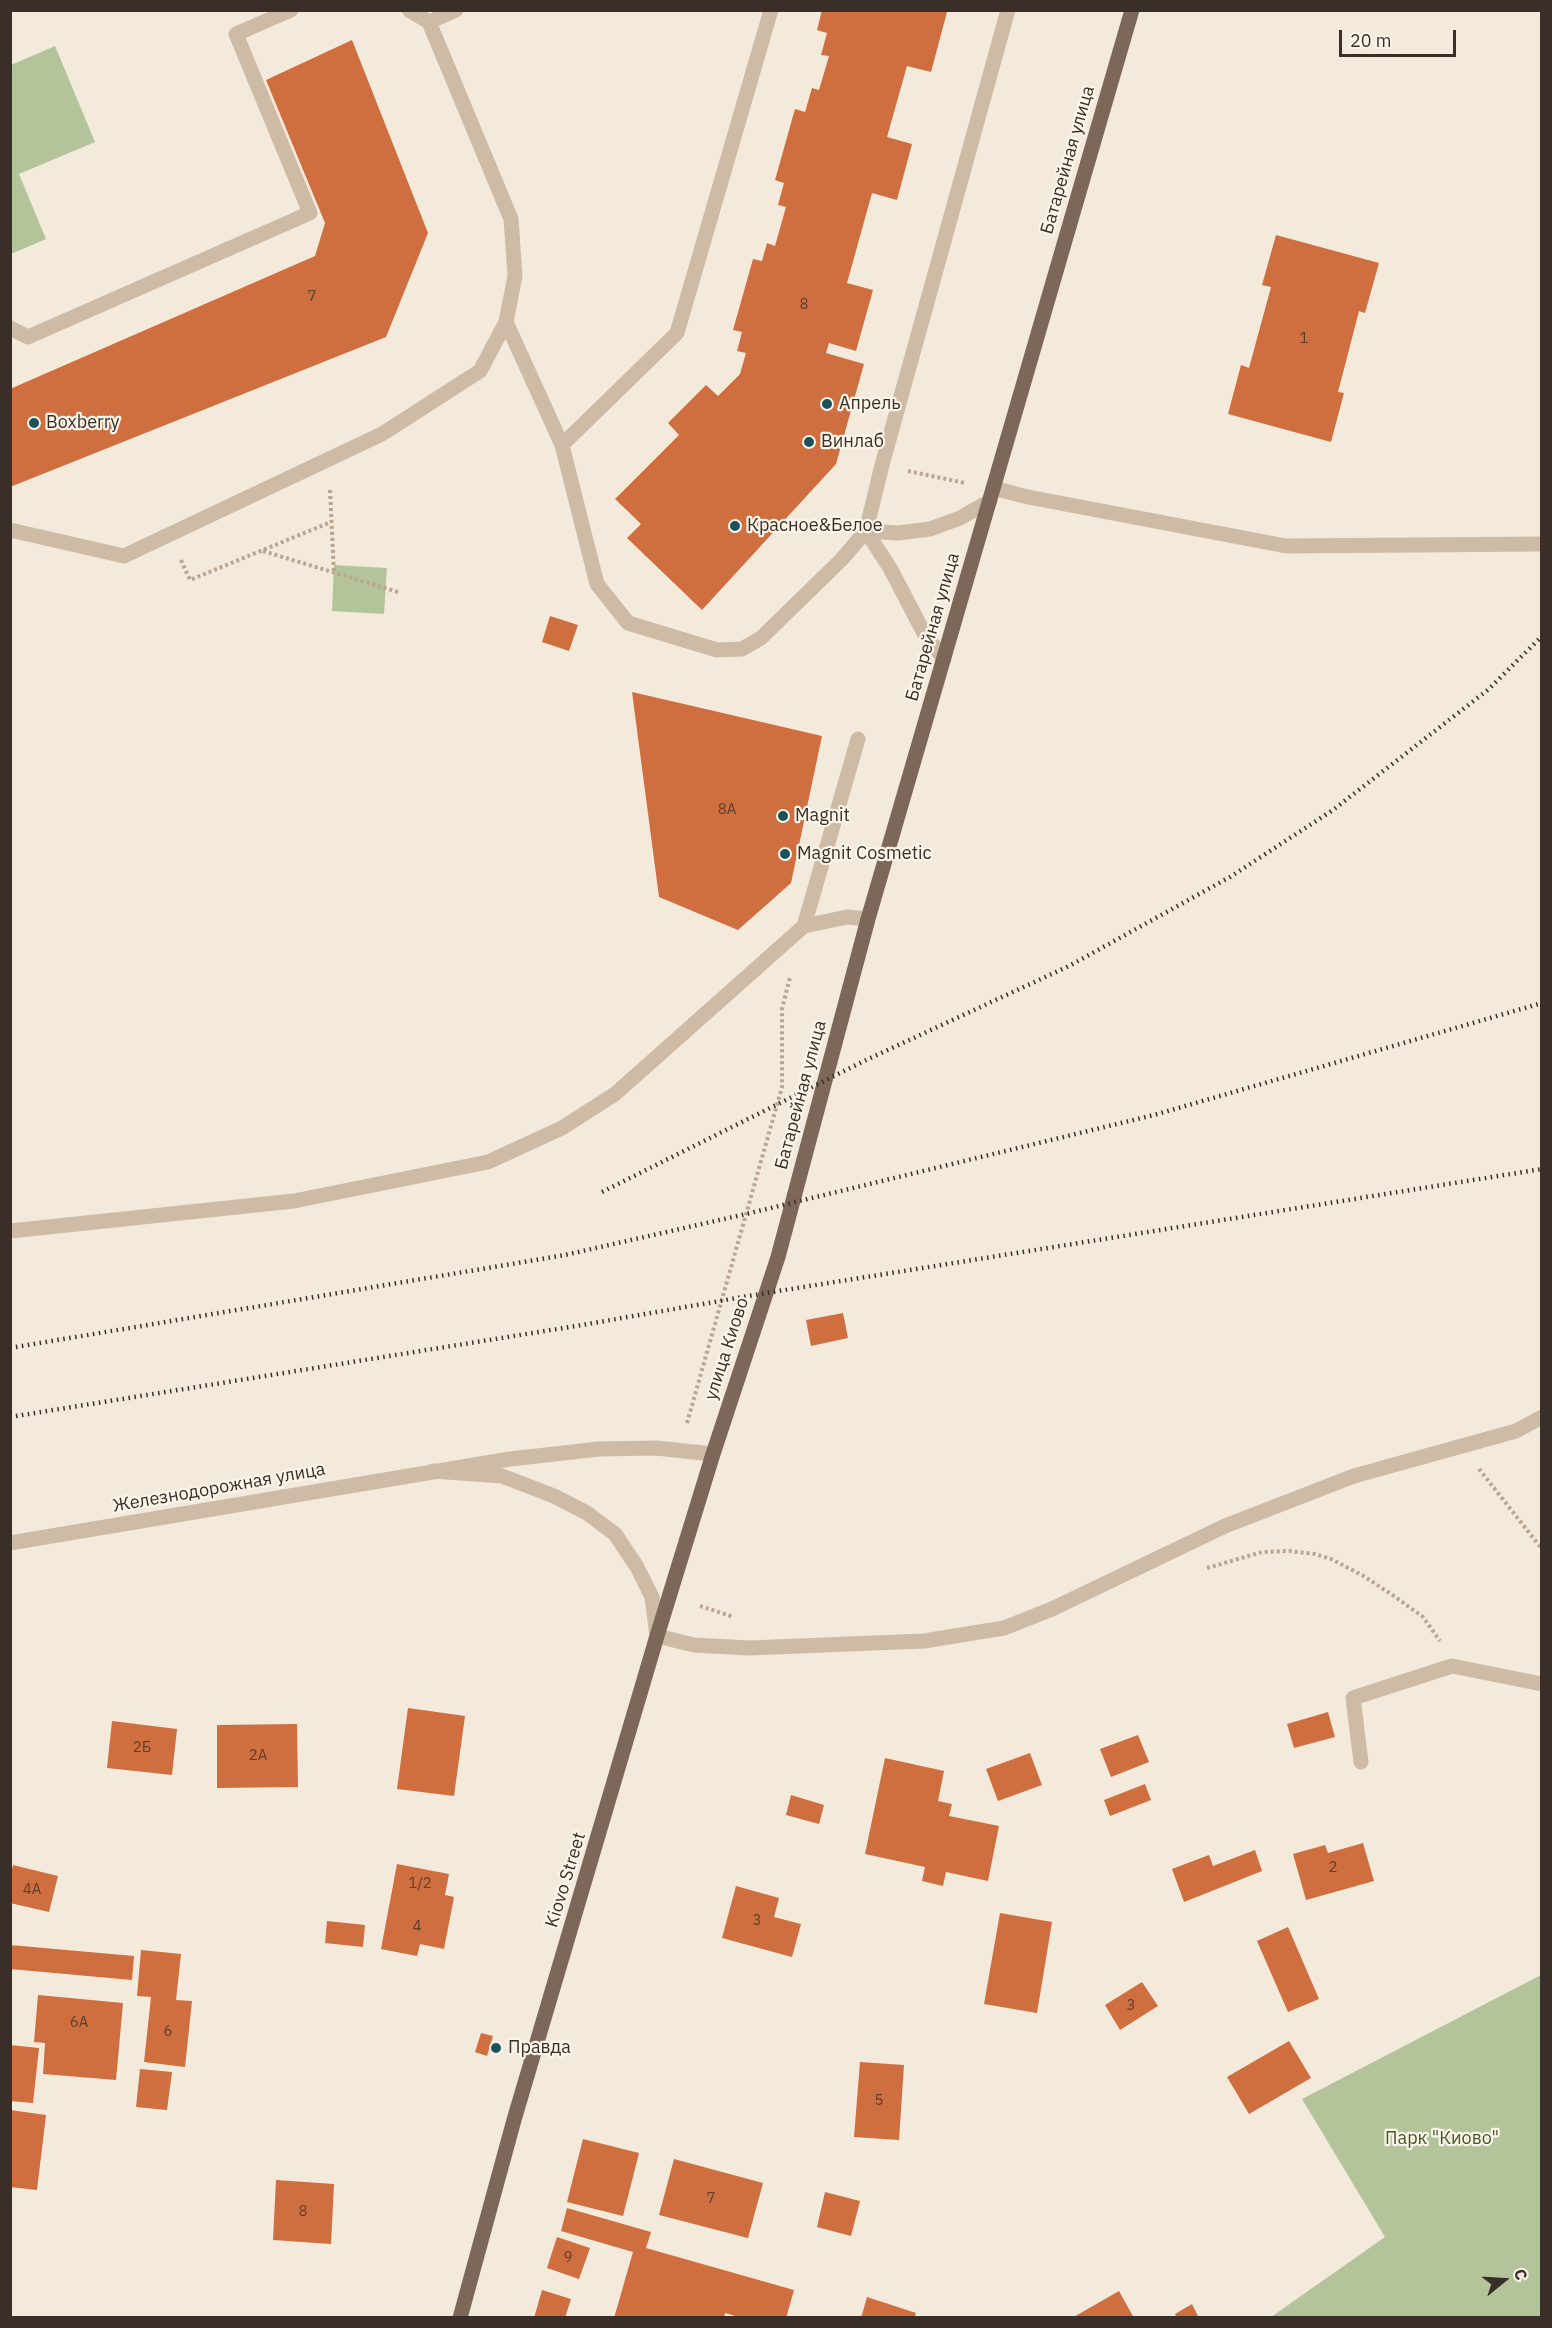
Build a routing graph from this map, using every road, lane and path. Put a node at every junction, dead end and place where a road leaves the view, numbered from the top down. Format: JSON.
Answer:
{"nodes":[{"id":1,"x":291,"y":10,"type":"edge"},
{"id":2,"x":409,"y":10,"type":"edge"},
{"id":3,"x":456,"y":10,"type":"edge"},
{"id":4,"x":771,"y":10,"type":"edge"},
{"id":5,"x":1008,"y":10,"type":"edge"},
{"id":6,"x":1132,"y":10,"type":"edge"},
{"id":7,"x":429,"y":22,"type":"junction"},
{"id":8,"x":506,"y":322,"type":"junction"},
{"id":9,"x":10,"y":328,"type":"edge"},
{"id":10,"x":562,"y":446,"type":"junction"},
{"id":11,"x":329,"y":458,"type":"junction"},
{"id":12,"x":906,"y":470,"type":"dead end"},
{"id":13,"x":966,"y":483,"type":"dead end"},
{"id":14,"x":991,"y":495,"type":"junction"},
{"id":15,"x":331,"y":522,"type":"junction"},
{"id":16,"x":10,"y":530,"type":"edge"},
{"id":17,"x":866,"y":531,"type":"junction"},
{"id":18,"x":171,"y":534,"type":"junction"},
{"id":19,"x":1542,"y":543,"type":"edge"},
{"id":20,"x":262,"y":551,"type":"junction"},
{"id":21,"x":334,"y":573,"type":"junction"},
{"id":22,"x":398,"y":592,"type":"dead end"},
{"id":23,"x":944,"y":659,"type":"junction"},
{"id":24,"x":858,"y":739,"type":"dead end"},
{"id":25,"x":868,"y":919,"type":"junction"},
{"id":26,"x":804,"y":926,"type":"junction"},
{"id":27,"x":10,"y":1231,"type":"edge"},
{"id":28,"x":778,"y":1257,"type":"joint"},
{"id":29,"x":1542,"y":1417,"type":"edge"},
{"id":30,"x":1462,"y":1448,"type":"junction"},
{"id":31,"x":679,"y":1450,"type":"junction"},
{"id":32,"x":713,"y":1454,"type":"junction"},
{"id":33,"x":434,"y":1471,"type":"junction"},
{"id":34,"x":10,"y":1543,"type":"edge"},
{"id":35,"x":1542,"y":1549,"type":"edge"},
{"id":36,"x":1202,"y":1570,"type":"dead end"},
{"id":37,"x":657,"y":1636,"type":"junction"},
{"id":38,"x":1452,"y":1666,"type":"junction"},
{"id":39,"x":1542,"y":1684,"type":"edge"},
{"id":40,"x":1361,"y":1762,"type":"dead end"},
{"id":41,"x":460,"y":2318,"type":"edge"}],
"edges":[{"from":1,"to":9,"type":"street"},
{"from":2,"to":7,"type":"street"},
{"from":3,"to":7,"type":"street"},
{"from":4,"to":10,"type":"street"},
{"from":5,"to":17,"type":"street"},
{"from":6,"to":14,"type":"main road","name":"Батарейная улица"},
{"from":7,"to":8,"type":"street"},
{"from":8,"to":10,"type":"street"},
{"from":8,"to":11,"type":"street"},
{"from":10,"to":17,"type":"street"},
{"from":11,"to":15,"type":"path"},
{"from":11,"to":18,"type":"street"},
{"from":12,"to":13,"type":"path"},
{"from":14,"to":17,"type":"street"},
{"from":14,"to":19,"type":"street"},
{"from":14,"to":23,"type":"main road","name":"Батарейная улица"},
{"from":15,"to":20,"type":"path"},
{"from":15,"to":21,"type":"path"},
{"from":16,"to":18,"type":"street"},
{"from":17,"to":23,"type":"street"},
{"from":18,"to":20,"type":"path"},
{"from":20,"to":21,"type":"path"},
{"from":21,"to":22,"type":"path"},
{"from":23,"to":25,"type":"main road","name":"Батарейная улица"},
{"from":24,"to":26,"type":"street"},
{"from":25,"to":26,"type":"street"},
{"from":25,"to":28,"type":"main road","name":"Батарейная улица"},
{"from":26,"to":27,"type":"street"},
{"from":26,"to":31,"type":"path"},
{"from":28,"to":32,"type":"main road","name":"улица Киово"},
{"from":29,"to":30,"type":"street"},
{"from":30,"to":35,"type":"path"},
{"from":30,"to":37,"type":"street"},
{"from":31,"to":32,"type":"street","name":"Железнодорожная улица"},
{"from":31,"to":33,"type":"street","name":"Железнодорожная улица"},
{"from":32,"to":37,"type":"main road","name":"Kiovo Street"},
{"from":33,"to":34,"type":"street","name":"Железнодорожная улица"},
{"from":33,"to":37,"type":"street","name":"Железнодорожная улица"},
{"from":36,"to":38,"type":"path"},
{"from":37,"to":41,"type":"main road","name":"Kiovo Street"},
{"from":38,"to":39,"type":"street"},
{"from":38,"to":40,"type":"street"}]}
